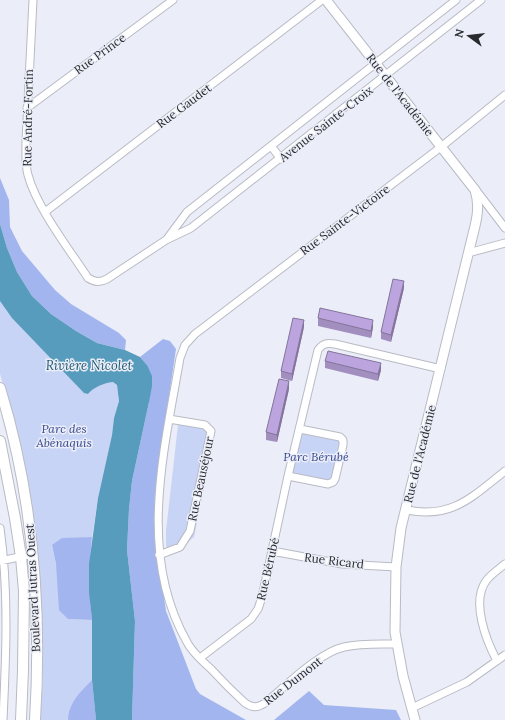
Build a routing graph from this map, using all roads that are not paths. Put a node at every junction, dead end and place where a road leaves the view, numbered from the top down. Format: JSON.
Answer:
{"nodes":[{"id":1,"x":33,"y":0,"type":"edge"},
{"id":2,"x":173,"y":0,"type":"edge"},
{"id":3,"x":322,"y":0,"type":"edge"},
{"id":4,"x":326,"y":0,"type":"edge"},
{"id":5,"x":456,"y":0,"type":"edge"},
{"id":6,"x":481,"y":0,"type":"edge"},
{"id":7,"x":376,"y":64,"type":"junction"},
{"id":8,"x":385,"y":76,"type":"junction"},
{"id":9,"x":505,"y":95,"type":"edge"},
{"id":10,"x":27,"y":108,"type":"junction"},
{"id":11,"x":271,"y":146,"type":"junction"},
{"id":12,"x":441,"y":147,"type":"junction"},
{"id":13,"x":281,"y":159,"type":"junction"},
{"id":14,"x":475,"y":190,"type":"junction"},
{"id":15,"x":45,"y":212,"type":"junction"},
{"id":16,"x":505,"y":228,"type":"edge"},
{"id":17,"x":166,"y":240,"type":"junction"},
{"id":18,"x":505,"y":243,"type":"edge"},
{"id":19,"x":468,"y":253,"type":"junction"},
{"id":20,"x":100,"y":282,"type":"joint"},
{"id":21,"x":440,"y":369,"type":"junction"},
{"id":22,"x":0,"y":388,"type":"edge"},
{"id":23,"x":169,"y":419,"type":"junction"},
{"id":24,"x":300,"y":429,"type":"junction"},
{"id":25,"x":0,"y":441,"type":"edge"},
{"id":26,"x":505,"y":471,"type":"edge"},
{"id":27,"x":288,"y":476,"type":"junction"},
{"id":28,"x":407,"y":510,"type":"junction"},
{"id":29,"x":0,"y":528,"type":"edge"},
{"id":30,"x":272,"y":552,"type":"junction"},
{"id":31,"x":33,"y":554,"type":"junction"},
{"id":32,"x":159,"y":555,"type":"junction"},
{"id":33,"x":21,"y":556,"type":"junction"},
{"id":34,"x":2,"y":561,"type":"edge"},
{"id":35,"x":505,"y":564,"type":"edge"},
{"id":36,"x":396,"y":568,"type":"junction"},
{"id":37,"x":396,"y":644,"type":"junction"},
{"id":38,"x":505,"y":655,"type":"edge"},
{"id":39,"x":200,"y":658,"type":"junction"},
{"id":40,"x":497,"y":661,"type":"junction"},
{"id":41,"x":2,"y":695,"type":"edge"},
{"id":42,"x":412,"y":708,"type":"junction"},
{"id":43,"x":3,"y":720,"type":"edge"},
{"id":44,"x":21,"y":720,"type":"edge"},
{"id":45,"x":35,"y":720,"type":"edge"},
{"id":46,"x":415,"y":720,"type":"edge"}],
"edges":[{"from":1,"to":10,"type":"street","name":"Rue André-Fortin"},
{"from":2,"to":10,"type":"street","name":"Rue Prince"},
{"from":3,"to":15,"type":"street","name":"Rue Gaudet"},
{"from":4,"to":7,"type":"street","name":"Rue de l'Académie"},
{"from":5,"to":7,"type":"street","name":"Avenue Sainte-Croix"},
{"from":6,"to":8,"type":"street","name":"Avenue Sainte-Croix"},
{"from":7,"to":8,"type":"street","name":"Rue de l'Académie"},
{"from":7,"to":11,"type":"street","name":"Avenue Sainte-Croix"},
{"from":8,"to":12,"type":"street","name":"Rue de l'Académie"},
{"from":8,"to":13,"type":"street","name":"Avenue Sainte-Croix"},
{"from":9,"to":12,"type":"street","name":"Rue Sainte-Victoire"},
{"from":10,"to":15,"type":"street","name":"Rue André-Fortin"},
{"from":11,"to":13,"type":"street"},
{"from":11,"to":17,"type":"street","name":"Avenue Sainte-Croix"},
{"from":12,"to":14,"type":"street","name":"Rue de l'Académie"},
{"from":12,"to":23,"type":"street","name":"Rue Sainte-Victoire"},
{"from":13,"to":17,"type":"street","name":"Avenue Sainte-Croix"},
{"from":14,"to":16,"type":"street","name":"Rue de l'Académie"},
{"from":14,"to":19,"type":"street","name":"Rue de l'Académie"},
{"from":15,"to":20,"type":"street","name":"Rue André-Fortin"},
{"from":17,"to":20,"type":"street","name":"Avenue Sainte-Croix"},
{"from":18,"to":19,"type":"street"},
{"from":19,"to":21,"type":"street","name":"Rue de l'Académie"},
{"from":21,"to":24,"type":"street","name":"Rue Bérubé"},
{"from":21,"to":28,"type":"street","name":"Rue de l'Académie"},
{"from":22,"to":31,"type":"main road","name":"Boulevard Jutras Ouest"},
{"from":23,"to":32,"type":"street"},
{"from":23,"to":32,"type":"street","name":"Rue Beauséjour"},
{"from":24,"to":27,"type":"street","name":"Rue Bérubé"},
{"from":24,"to":27,"type":"street"},
{"from":25,"to":33,"type":"main road","name":"Boulevard Jutras Ouest"},
{"from":26,"to":28,"type":"street"},
{"from":27,"to":30,"type":"street","name":"Rue Bérubé"},
{"from":28,"to":36,"type":"street","name":"Rue de l'Académie"},
{"from":29,"to":34,"type":"street"},
{"from":30,"to":36,"type":"street","name":"Rue Ricard"},
{"from":30,"to":39,"type":"street","name":"Rue Bérubé"},
{"from":31,"to":33,"type":"street"},
{"from":31,"to":45,"type":"main road","name":"Boulevard Jutras Ouest"},
{"from":32,"to":39,"type":"street"},
{"from":33,"to":34,"type":"street"},
{"from":33,"to":44,"type":"main road","name":"Boulevard Jutras Ouest"},
{"from":34,"to":41,"type":"street"},
{"from":35,"to":40,"type":"street"},
{"from":36,"to":37,"type":"street","name":"Rue de l'Académie"},
{"from":37,"to":39,"type":"street","name":"Rue Dumont"},
{"from":37,"to":42,"type":"street","name":"Rue de l'Académie"},
{"from":38,"to":40,"type":"street"},
{"from":40,"to":42,"type":"street"},
{"from":41,"to":43,"type":"street"},
{"from":42,"to":46,"type":"street","name":"Rue de l'Académie"}]}
